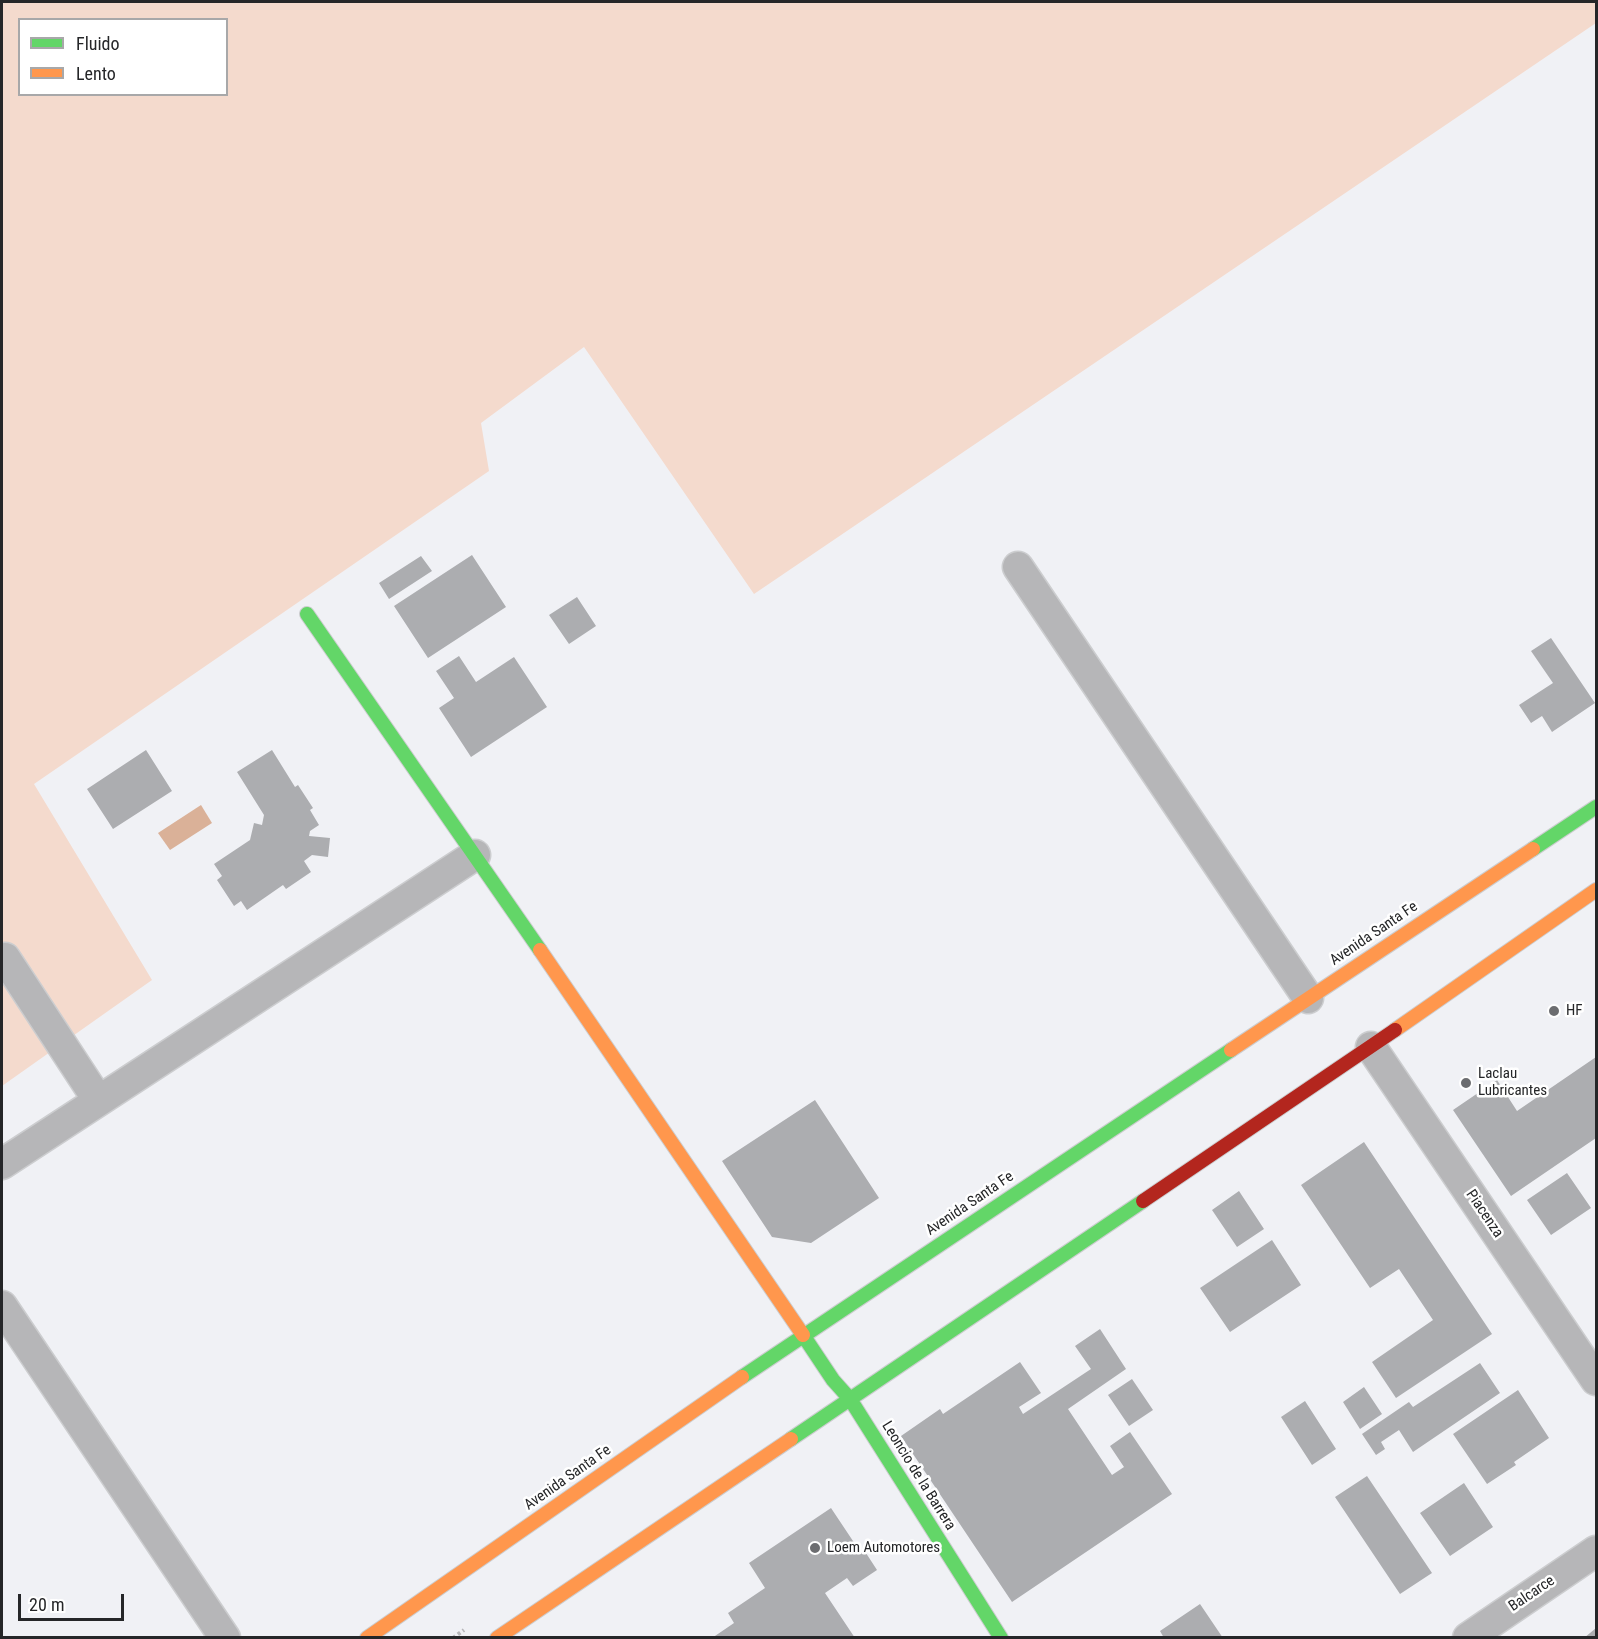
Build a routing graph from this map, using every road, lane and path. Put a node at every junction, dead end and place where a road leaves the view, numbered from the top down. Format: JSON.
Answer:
{"nodes":[{"id":1,"x":1018,"y":567,"type":"dead end"},
{"id":2,"x":307,"y":614,"type":"dead end"},
{"id":3,"x":1596,"y":807,"type":"edge"},
{"id":4,"x":475,"y":855,"type":"junction"},
{"id":5,"x":1596,"y":890,"type":"edge"},
{"id":6,"x":5,"y":958,"type":"dead end"},
{"id":7,"x":1308,"y":998,"type":"junction"},
{"id":8,"x":1371,"y":1047,"type":"junction"},
{"id":9,"x":98,"y":1100,"type":"junction"},
{"id":10,"x":2,"y":1164,"type":"edge"},
{"id":11,"x":2,"y":1306,"type":"edge"},
{"id":12,"x":803,"y":1335,"type":"junction"},
{"id":13,"x":1596,"y":1380,"type":"edge"},
{"id":14,"x":850,"y":1400,"type":"junction"},
{"id":15,"x":1596,"y":1551,"type":"edge"},
{"id":16,"x":225,"y":1638,"type":"edge"},
{"id":17,"x":367,"y":1638,"type":"edge"},
{"id":18,"x":497,"y":1638,"type":"edge"},
{"id":19,"x":1001,"y":1638,"type":"edge"},
{"id":20,"x":1468,"y":1638,"type":"edge"}],
"edges":[{"from":1,"to":7,"type":"street"},
{"from":2,"to":4,"type":"main road","name":"Leoncio de la Barrera"},
{"from":3,"to":7,"type":"main road","name":"Avenida Santa Fe"},
{"from":4,"to":9,"type":"street"},
{"from":4,"to":12,"type":"main road","name":"Leoncio de la Barrera"},
{"from":5,"to":8,"type":"main road"},
{"from":6,"to":9,"type":"street"},
{"from":7,"to":12,"type":"main road","name":"Avenida Santa Fe"},
{"from":8,"to":13,"type":"street","name":"Piacenza"},
{"from":8,"to":14,"type":"main road"},
{"from":9,"to":10,"type":"street"},
{"from":11,"to":16,"type":"street"},
{"from":12,"to":14,"type":"main road","name":"Leoncio de la Barrera"},
{"from":12,"to":17,"type":"main road","name":"Avenida Santa Fe"},
{"from":14,"to":18,"type":"main road"},
{"from":14,"to":19,"type":"main road","name":"Leoncio de la Barrera"},
{"from":15,"to":20,"type":"street","name":"Balcarce"}]}
